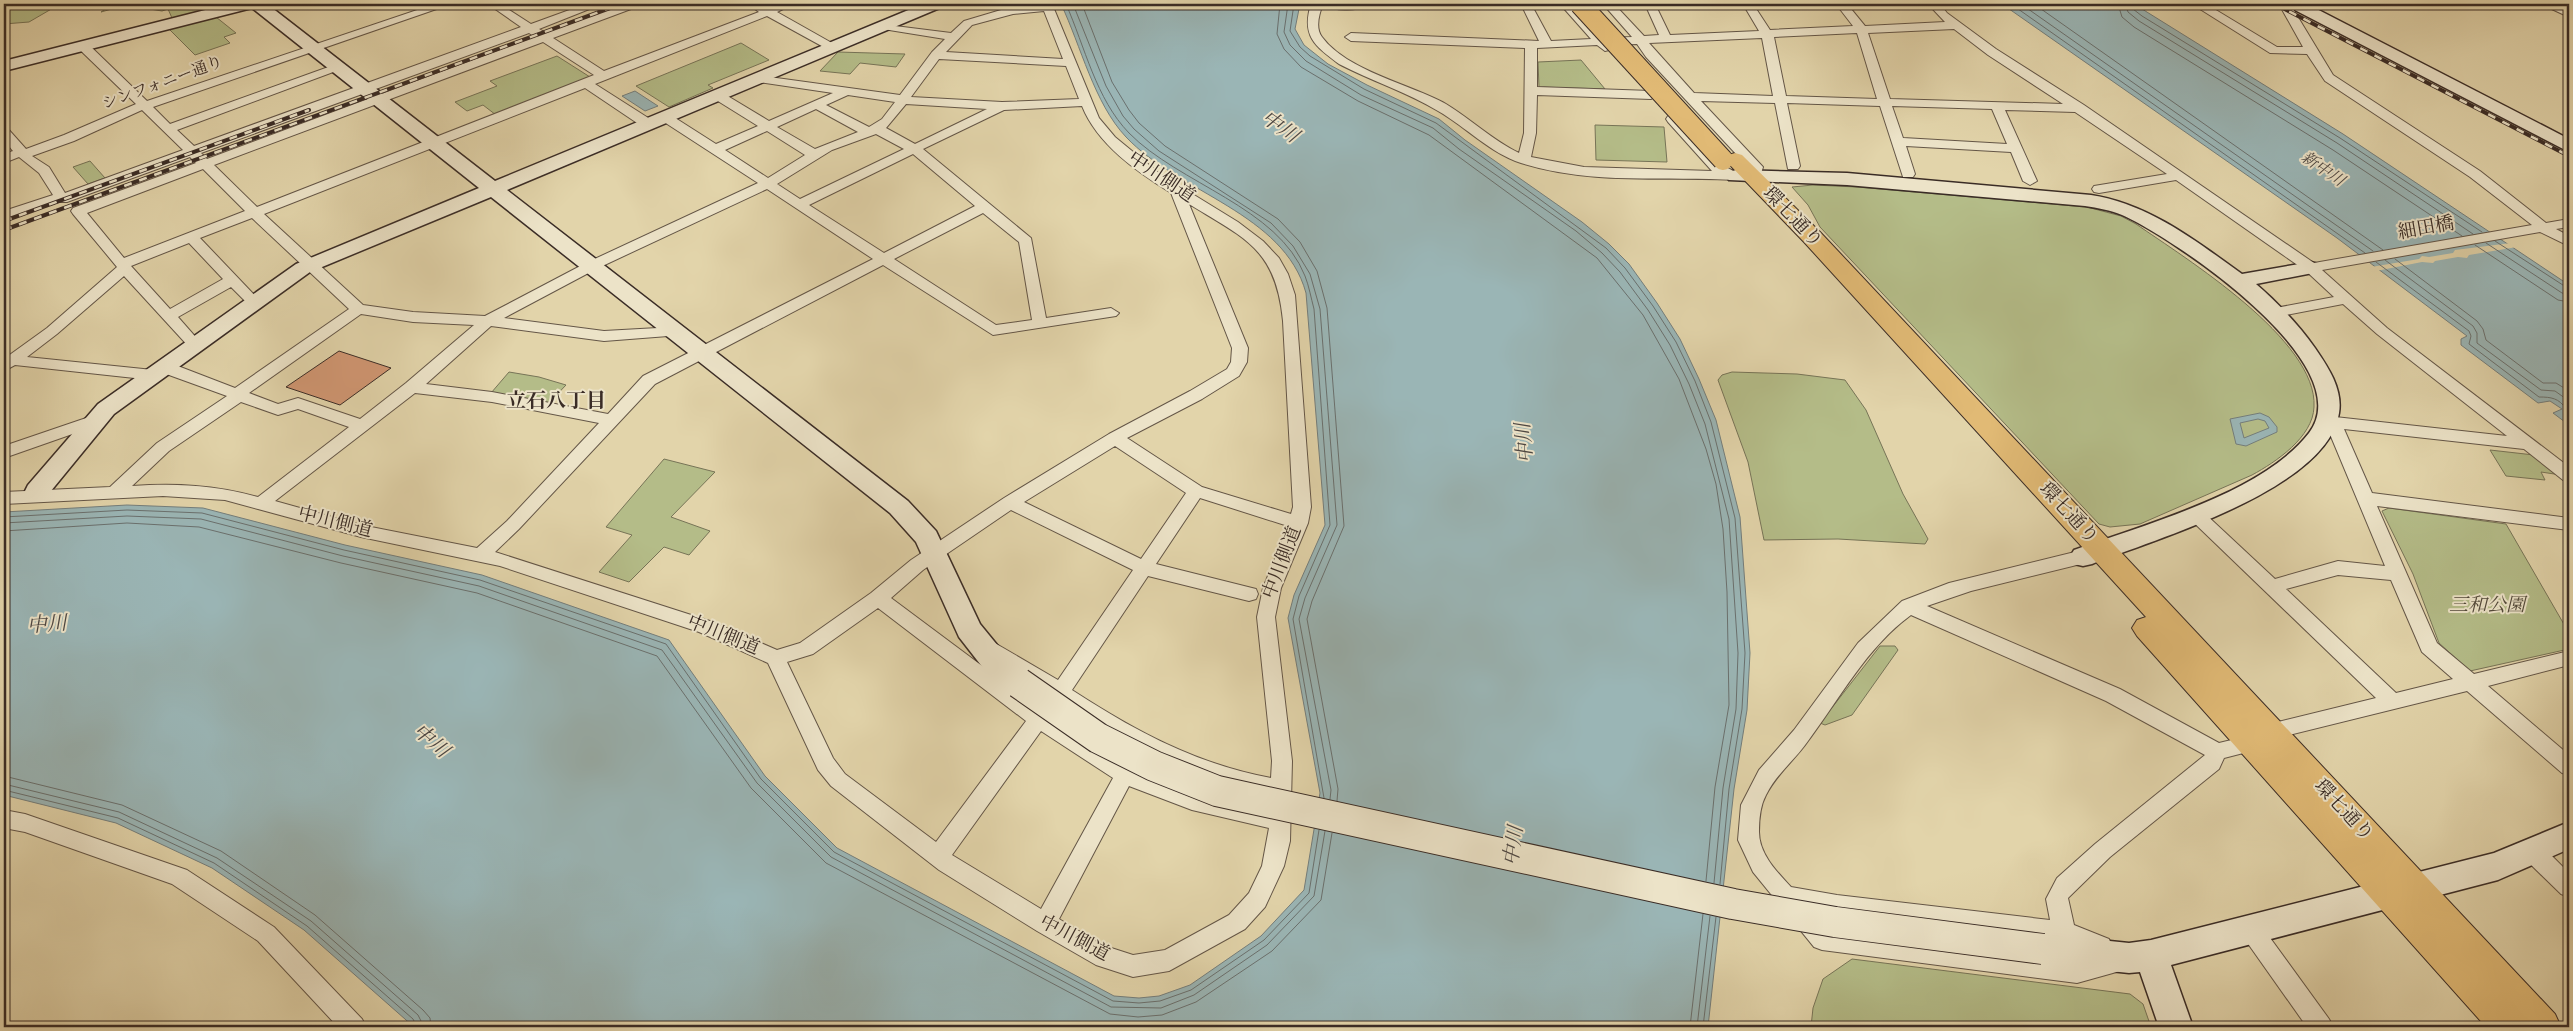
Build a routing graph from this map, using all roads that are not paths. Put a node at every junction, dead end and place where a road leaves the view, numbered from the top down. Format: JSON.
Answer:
{"nodes":[{"id":1,"x":247,"y":4,"type":"edge"},
{"id":2,"x":257,"y":4,"type":"edge"},
{"id":3,"x":444,"y":4,"type":"edge"},
{"id":4,"x":492,"y":4,"type":"edge"},
{"id":5,"x":596,"y":4,"type":"edge"},
{"id":6,"x":634,"y":4,"type":"edge"},
{"id":7,"x":753,"y":4,"type":"edge"},
{"id":8,"x":788,"y":4,"type":"edge"},
{"id":9,"x":936,"y":4,"type":"edge"},
{"id":10,"x":996,"y":4,"type":"edge"},
{"id":11,"x":1317,"y":4,"type":"edge"},
{"id":12,"x":1331,"y":4,"type":"edge"},
{"id":13,"x":1367,"y":4,"type":"edge"},
{"id":14,"x":1526,"y":4,"type":"edge"},
{"id":15,"x":1564,"y":4,"type":"edge"},
{"id":16,"x":1580,"y":4,"type":"edge"},
{"id":17,"x":1591,"y":4,"type":"edge"},
{"id":18,"x":1608,"y":4,"type":"edge"},
{"id":19,"x":1650,"y":4,"type":"edge"},
{"id":20,"x":1748,"y":4,"type":"edge"},
{"id":21,"x":1842,"y":4,"type":"edge"},
{"id":22,"x":1934,"y":4,"type":"edge"},
{"id":23,"x":2198,"y":4,"type":"edge"},
{"id":24,"x":2285,"y":4,"type":"edge"},
{"id":25,"x":2295,"y":4,"type":"edge"},
{"id":26,"x":2548,"y":4,"type":"edge"},
{"id":27,"x":2557,"y":4,"type":"edge"},
{"id":28,"x":1047,"y":5,"type":"edge"},
{"id":29,"x":2569,"y":9,"type":"edge"},
{"id":30,"x":1012,"y":11,"type":"junction"},
{"id":31,"x":767,"y":12,"type":"junction"},
{"id":32,"x":2569,"y":14,"type":"edge"},
{"id":33,"x":1956,"y":25,"type":"junction"},
{"id":34,"x":883,"y":26,"type":"junction"},
{"id":35,"x":530,"y":28,"type":"junction"},
{"id":36,"x":1861,"y":29,"type":"junction"},
{"id":37,"x":1766,"y":34,"type":"junction"},
{"id":38,"x":544,"y":37,"type":"junction"},
{"id":39,"x":954,"y":37,"type":"junction"},
{"id":40,"x":1351,"y":37,"type":"dead end"},
{"id":41,"x":1666,"y":39,"type":"junction"},
{"id":42,"x":1641,"y":41,"type":"junction"},
{"id":43,"x":1600,"y":43,"type":"junction"},
{"id":44,"x":1531,"y":45,"type":"junction"},
{"id":45,"x":1547,"y":45,"type":"junction"},
{"id":46,"x":82,"y":46,"type":"junction"},
{"id":47,"x":833,"y":47,"type":"junction"},
{"id":48,"x":314,"y":48,"type":"junction"},
{"id":49,"x":2311,"y":51,"type":"junction"},
{"id":50,"x":936,"y":55,"type":"junction"},
{"id":51,"x":1070,"y":63,"type":"junction"},
{"id":52,"x":4,"y":66,"type":"edge"},
{"id":53,"x":338,"y":68,"type":"junction"},
{"id":54,"x":603,"y":76,"type":"junction"},
{"id":55,"x":758,"y":78,"type":"junction"},
{"id":56,"x":586,"y":83,"type":"junction"},
{"id":57,"x":1531,"y":91,"type":"junction"},
{"id":58,"x":845,"y":92,"type":"junction"},
{"id":59,"x":370,"y":93,"type":"junction"},
{"id":60,"x":717,"y":95,"type":"junction"},
{"id":61,"x":1651,"y":95,"type":"junction"},
{"id":62,"x":1691,"y":96,"type":"junction"},
{"id":63,"x":1779,"y":98,"type":"junction"},
{"id":64,"x":902,"y":101,"type":"junction"},
{"id":65,"x":1085,"y":102,"type":"junction"},
{"id":66,"x":1885,"y":102,"type":"junction"},
{"id":67,"x":817,"y":105,"type":"junction"},
{"id":68,"x":144,"y":106,"type":"junction"},
{"id":69,"x":1002,"y":106,"type":"junction"},
{"id":70,"x":1996,"y":106,"type":"junction"},
{"id":71,"x":2080,"y":108,"type":"junction"},
{"id":72,"x":657,"y":120,"type":"junction"},
{"id":73,"x":769,"y":126,"type":"junction"},
{"id":74,"x":167,"y":129,"type":"junction"},
{"id":75,"x":872,"y":131,"type":"junction"},
{"id":76,"x":4,"y":133,"type":"edge"},
{"id":77,"x":433,"y":142,"type":"junction"},
{"id":78,"x":1898,"y":142,"type":"junction"},
{"id":79,"x":2569,"y":146,"type":"edge"},
{"id":80,"x":2016,"y":148,"type":"junction"},
{"id":81,"x":716,"y":149,"type":"junction"},
{"id":82,"x":915,"y":149,"type":"junction"},
{"id":83,"x":190,"y":150,"type":"junction"},
{"id":84,"x":23,"y":153,"type":"junction"},
{"id":85,"x":815,"y":155,"type":"junction"},
{"id":86,"x":4,"y":159,"type":"edge"},
{"id":87,"x":1524,"y":160,"type":"junction"},
{"id":88,"x":203,"y":163,"type":"junction"},
{"id":89,"x":1793,"y":166,"type":"dead end"},
{"id":90,"x":1736,"y":168,"type":"junction"},
{"id":91,"x":1908,"y":174,"type":"dead end"},
{"id":92,"x":2178,"y":176,"type":"junction"},
{"id":93,"x":2030,"y":181,"type":"dead end"},
{"id":94,"x":768,"y":184,"type":"junction"},
{"id":95,"x":493,"y":189,"type":"junction"},
{"id":96,"x":2099,"y":190,"type":"dead end"},
{"id":97,"x":1177,"y":191,"type":"junction"},
{"id":98,"x":61,"y":198,"type":"junction"},
{"id":99,"x":800,"y":204,"type":"junction"},
{"id":100,"x":984,"y":207,"type":"junction"},
{"id":101,"x":254,"y":212,"type":"junction"},
{"id":102,"x":4,"y":216,"type":"edge"},
{"id":103,"x":2569,"y":223,"type":"edge"},
{"id":104,"x":2545,"y":229,"type":"junction"},
{"id":105,"x":191,"y":237,"type":"junction"},
{"id":106,"x":2569,"y":242,"type":"edge"},
{"id":107,"x":885,"y":260,"type":"junction"},
{"id":108,"x":310,"y":265,"type":"junction"},
{"id":109,"x":124,"y":266,"type":"junction"},
{"id":110,"x":591,"y":266,"type":"junction"},
{"id":111,"x":2320,"y":267,"type":"junction"},
{"id":112,"x":232,"y":280,"type":"junction"},
{"id":113,"x":2238,"y":281,"type":"junction"},
{"id":114,"x":2345,"y":299,"type":"junction"},
{"id":115,"x":255,"y":302,"type":"junction"},
{"id":116,"x":358,"y":309,"type":"junction"},
{"id":117,"x":1111,"y":312,"type":"dead end"},
{"id":118,"x":2275,"y":312,"type":"junction"},
{"id":119,"x":169,"y":316,"type":"junction"},
{"id":120,"x":488,"y":321,"type":"junction"},
{"id":121,"x":1040,"y":324,"type":"junction"},
{"id":122,"x":676,"y":332,"type":"junction"},
{"id":123,"x":195,"y":345,"type":"junction"},
{"id":124,"x":703,"y":353,"type":"junction"},
{"id":125,"x":6,"y":364,"type":"edge"},
{"id":126,"x":158,"y":371,"type":"junction"},
{"id":127,"x":412,"y":388,"type":"junction"},
{"id":128,"x":239,"y":394,"type":"junction"},
{"id":129,"x":95,"y":420,"type":"junction"},
{"id":130,"x":613,"y":420,"type":"junction"},
{"id":131,"x":2330,"y":423,"type":"junction"},
{"id":132,"x":362,"y":425,"type":"junction"},
{"id":133,"x":1115,"y":438,"type":"junction"},
{"id":134,"x":2526,"y":444,"type":"junction"},
{"id":135,"x":4,"y":452,"type":"edge"},
{"id":136,"x":2569,"y":476,"type":"edge"},
{"id":137,"x":1196,"y":490,"type":"junction"},
{"id":138,"x":116,"y":491,"type":"junction"},
{"id":139,"x":35,"y":493,"type":"junction"},
{"id":140,"x":4,"y":498,"type":"edge"},
{"id":141,"x":2365,"y":498,"type":"junction"},
{"id":142,"x":1010,"y":502,"type":"junction"},
{"id":143,"x":260,"y":504,"type":"junction"},
{"id":144,"x":2195,"y":514,"type":"junction"},
{"id":145,"x":1299,"y":523,"type":"junction"},
{"id":146,"x":2569,"y":524,"type":"edge"},
{"id":147,"x":935,"y":553,"type":"junction"},
{"id":148,"x":2092,"y":553,"type":"junction"},
{"id":149,"x":480,"y":555,"type":"junction"},
{"id":150,"x":1144,"y":568,"type":"junction"},
{"id":151,"x":2398,"y":574,"type":"junction"},
{"id":152,"x":2272,"y":586,"type":"junction"},
{"id":153,"x":1250,"y":594,"type":"dead end"},
{"id":154,"x":878,"y":598,"type":"junction"},
{"id":155,"x":1910,"y":606,"type":"junction"},
{"id":156,"x":977,"y":642,"type":"junction"},
{"id":157,"x":776,"y":658,"type":"junction"},
{"id":158,"x":2569,"y":658,"type":"edge"},
{"id":159,"x":2469,"y":682,"type":"junction"},
{"id":160,"x":1060,"y":692,"type":"junction"},
{"id":161,"x":2392,"y":701,"type":"junction"},
{"id":162,"x":1038,"y":719,"type":"junction"},
{"id":163,"x":2261,"y":737,"type":"junction"},
{"id":164,"x":2217,"y":752,"type":"junction"},
{"id":165,"x":2569,"y":767,"type":"edge"},
{"id":166,"x":1125,"y":775,"type":"junction"},
{"id":167,"x":1280,"y":788,"type":"junction"},
{"id":168,"x":4,"y":819,"type":"edge"},
{"id":169,"x":1280,"y":821,"type":"junction"},
{"id":170,"x":2569,"y":836,"type":"edge"},
{"id":171,"x":2532,"y":851,"type":"junction"},
{"id":172,"x":939,"y":856,"type":"junction"},
{"id":173,"x":2569,"y":887,"type":"edge"},
{"id":174,"x":2402,"y":891,"type":"junction"},
{"id":175,"x":1786,"y":896,"type":"junction"},
{"id":176,"x":1045,"y":924,"type":"junction"},
{"id":177,"x":2252,"y":930,"type":"junction"},
{"id":178,"x":2054,"y":941,"type":"junction"},
{"id":179,"x":2140,"y":956,"type":"junction"},
{"id":180,"x":354,"y":1027,"type":"edge"},
{"id":181,"x":2176,"y":1027,"type":"edge"},
{"id":182,"x":2321,"y":1027,"type":"edge"},
{"id":183,"x":2510,"y":1027,"type":"edge"},
{"id":184,"x":2542,"y":1027,"type":"edge"}],
"edges":[{"from":1,"to":46,"type":"street"},
{"from":2,"to":48,"type":"street"},
{"from":3,"to":48,"type":"street","name":"シンフォニー通り"},
{"from":4,"to":35,"type":"street"},
{"from":5,"to":35,"type":"street"},
{"from":6,"to":38,"type":"street"},
{"from":7,"to":31,"type":"street"},
{"from":8,"to":31,"type":"street"},
{"from":9,"to":34,"type":"street"},
{"from":10,"to":30,"type":"street"},
{"from":11,"to":87,"type":"street"},
{"from":12,"to":13,"type":"street"},
{"from":14,"to":45,"type":"street"},
{"from":15,"to":43,"type":"street"},
{"from":16,"to":90,"type":"main road","name":"環七通り","bridge":true},
{"from":17,"to":90,"type":"main road","name":"環七通り"},
{"from":18,"to":42,"type":"street"},
{"from":19,"to":41,"type":"street"},
{"from":20,"to":37,"type":"street"},
{"from":21,"to":36,"type":"street"},
{"from":22,"to":33,"type":"street"},
{"from":23,"to":49,"type":"street"},
{"from":24,"to":49,"type":"street"},
{"from":25,"to":79,"type":"street"},
{"from":26,"to":32,"type":"street"},
{"from":27,"to":29,"type":"street"},
{"from":28,"to":30,"type":"street"},
{"from":28,"to":51,"type":"street","name":"中川側道"},
{"from":30,"to":39,"type":"street"},
{"from":31,"to":47,"type":"street"},
{"from":31,"to":54,"type":"street"},
{"from":33,"to":36,"type":"street"},
{"from":33,"to":71,"type":"street"},
{"from":34,"to":39,"type":"street"},
{"from":34,"to":47,"type":"street"},
{"from":35,"to":38,"type":"street"},
{"from":35,"to":59,"type":"street"},
{"from":36,"to":37,"type":"street"},
{"from":36,"to":66,"type":"street"},
{"from":37,"to":41,"type":"street"},
{"from":37,"to":63,"type":"street"},
{"from":38,"to":54,"type":"street"},
{"from":38,"to":59,"type":"street"},
{"from":39,"to":50,"type":"street"},
{"from":40,"to":44,"type":"street"},
{"from":41,"to":42,"type":"street"},
{"from":42,"to":43,"type":"street"},
{"from":42,"to":62,"type":"street"},
{"from":43,"to":45,"type":"street"},
{"from":43,"to":61,"type":"street"},
{"from":44,"to":45,"type":"street"},
{"from":44,"to":57,"type":"street"},
{"from":46,"to":52,"type":"street"},
{"from":46,"to":68,"type":"street"},
{"from":47,"to":55,"type":"street"},
{"from":48,"to":53,"type":"street"},
{"from":48,"to":68,"type":"street","name":"シンフォニー通り"},
{"from":49,"to":104,"type":"street"},
{"from":50,"to":51,"type":"street"},
{"from":50,"to":64,"type":"street"},
{"from":51,"to":65,"type":"street","name":"中川側道"},
{"from":53,"to":59,"type":"street"},
{"from":53,"to":74,"type":"street"},
{"from":54,"to":56,"type":"street"},
{"from":55,"to":58,"type":"street"},
{"from":55,"to":60,"type":"street"},
{"from":56,"to":72,"type":"street"},
{"from":56,"to":77,"type":"street"},
{"from":57,"to":61,"type":"street"},
{"from":57,"to":87,"type":"street"},
{"from":58,"to":64,"type":"street"},
{"from":58,"to":67,"type":"street"},
{"from":59,"to":77,"type":"street"},
{"from":59,"to":83,"type":"street"},
{"from":59,"to":88,"type":"street"},
{"from":60,"to":72,"type":"street"},
{"from":60,"to":73,"type":"street"},
{"from":61,"to":90,"type":"street"},
{"from":62,"to":63,"type":"street"},
{"from":62,"to":90,"type":"street"},
{"from":63,"to":66,"type":"street"},
{"from":63,"to":89,"type":"street"},
{"from":64,"to":69,"type":"street"},
{"from":64,"to":75,"type":"street"},
{"from":65,"to":69,"type":"street"},
{"from":65,"to":97,"type":"street","name":"中川側道"},
{"from":66,"to":70,"type":"street"},
{"from":66,"to":78,"type":"street"},
{"from":67,"to":73,"type":"street"},
{"from":67,"to":75,"type":"street"},
{"from":68,"to":74,"type":"street"},
{"from":68,"to":84,"type":"street","name":"シンフォニー通り"},
{"from":69,"to":82,"type":"street"},
{"from":70,"to":71,"type":"street"},
{"from":70,"to":80,"type":"street"},
{"from":71,"to":92,"type":"street"},
{"from":72,"to":81,"type":"street"},
{"from":72,"to":95,"type":"street"},
{"from":73,"to":81,"type":"street"},
{"from":73,"to":85,"type":"street"},
{"from":74,"to":83,"type":"street"},
{"from":75,"to":82,"type":"street"},
{"from":75,"to":85,"type":"street"},
{"from":76,"to":84,"type":"street"},
{"from":77,"to":95,"type":"street"},
{"from":77,"to":101,"type":"street"},
{"from":78,"to":80,"type":"street"},
{"from":78,"to":91,"type":"street"},
{"from":80,"to":93,"type":"street"},
{"from":81,"to":94,"type":"street"},
{"from":82,"to":99,"type":"street"},
{"from":82,"to":100,"type":"street"},
{"from":83,"to":88,"type":"street"},
{"from":83,"to":98,"type":"street"},
{"from":84,"to":86,"type":"street","name":"シンフォニー通り"},
{"from":84,"to":98,"type":"street"},
{"from":85,"to":94,"type":"street"},
{"from":87,"to":90,"type":"street"},
{"from":88,"to":101,"type":"street"},
{"from":88,"to":109,"type":"street"},
{"from":90,"to":113,"type":"street"},
{"from":90,"to":148,"type":"main road","name":"環七通り"},
{"from":92,"to":96,"type":"street"},
{"from":92,"to":111,"type":"street"},
{"from":94,"to":99,"type":"street"},
{"from":94,"to":110,"type":"street"},
{"from":95,"to":108,"type":"street"},
{"from":95,"to":110,"type":"street"},
{"from":97,"to":133,"type":"street"},
{"from":97,"to":145,"type":"street","name":"中川側道"},
{"from":98,"to":102,"type":"street"},
{"from":99,"to":107,"type":"street"},
{"from":100,"to":107,"type":"street"},
{"from":100,"to":121,"type":"street"},
{"from":101,"to":105,"type":"street"},
{"from":101,"to":108,"type":"street"},
{"from":103,"to":104,"type":"street","name":"細田橋"},
{"from":104,"to":106,"type":"street"},
{"from":104,"to":111,"type":"street","name":"細田橋"},
{"from":105,"to":109,"type":"street"},
{"from":105,"to":112,"type":"street"},
{"from":107,"to":121,"type":"street"},
{"from":107,"to":124,"type":"street"},
{"from":108,"to":115,"type":"street"},
{"from":108,"to":116,"type":"street"},
{"from":109,"to":119,"type":"street"},
{"from":109,"to":125,"type":"street"},
{"from":110,"to":120,"type":"street"},
{"from":110,"to":122,"type":"street"},
{"from":111,"to":113,"type":"street"},
{"from":111,"to":114,"type":"street"},
{"from":112,"to":115,"type":"street"},
{"from":112,"to":119,"type":"street"},
{"from":113,"to":118,"type":"street"},
{"from":114,"to":118,"type":"street"},
{"from":114,"to":134,"type":"street"},
{"from":115,"to":123,"type":"street"},
{"from":116,"to":120,"type":"street"},
{"from":116,"to":128,"type":"street"},
{"from":117,"to":121,"type":"street"},
{"from":118,"to":131,"type":"street"},
{"from":119,"to":123,"type":"street"},
{"from":120,"to":122,"type":"street"},
{"from":120,"to":127,"type":"street"},
{"from":122,"to":124,"type":"street"},
{"from":123,"to":126,"type":"street"},
{"from":124,"to":130,"type":"street"},
{"from":124,"to":147,"type":"street"},
{"from":125,"to":126,"type":"street"},
{"from":126,"to":128,"type":"street"},
{"from":126,"to":129,"type":"street"},
{"from":127,"to":130,"type":"street"},
{"from":127,"to":132,"type":"street"},
{"from":128,"to":132,"type":"street"},
{"from":128,"to":138,"type":"street"},
{"from":129,"to":135,"type":"street"},
{"from":129,"to":139,"type":"street"},
{"from":130,"to":149,"type":"street"},
{"from":131,"to":134,"type":"street"},
{"from":131,"to":141,"type":"street"},
{"from":131,"to":144,"type":"street"},
{"from":132,"to":143,"type":"street"},
{"from":133,"to":137,"type":"street"},
{"from":133,"to":142,"type":"street"},
{"from":134,"to":136,"type":"street"},
{"from":137,"to":145,"type":"street"},
{"from":137,"to":150,"type":"street"},
{"from":138,"to":139,"type":"street","name":"中川側道"},
{"from":138,"to":143,"type":"street","name":"中川側道"},
{"from":139,"to":140,"type":"street","name":"中川側道"},
{"from":141,"to":146,"type":"street"},
{"from":141,"to":151,"type":"street"},
{"from":142,"to":147,"type":"street"},
{"from":142,"to":150,"type":"street"},
{"from":143,"to":149,"type":"street","name":"中川側道"},
{"from":144,"to":148,"type":"street"},
{"from":144,"to":152,"type":"street"},
{"from":145,"to":167,"type":"street","name":"中川側道"},
{"from":147,"to":154,"type":"street"},
{"from":147,"to":156,"type":"street"},
{"from":148,"to":155,"type":"street"},
{"from":148,"to":163,"type":"main road","name":"環七通り"},
{"from":149,"to":157,"type":"street","name":"中川側道"},
{"from":150,"to":153,"type":"street"},
{"from":150,"to":160,"type":"street"},
{"from":151,"to":152,"type":"street"},
{"from":151,"to":159,"type":"street"},
{"from":152,"to":161,"type":"street"},
{"from":154,"to":157,"type":"street"},
{"from":154,"to":162,"type":"street"},
{"from":155,"to":164,"type":"street"},
{"from":155,"to":175,"type":"street"},
{"from":156,"to":160,"type":"street"},
{"from":156,"to":178,"type":"street","bridge":true},
{"from":157,"to":172,"type":"street","name":"中川側道"},
{"from":158,"to":159,"type":"street"},
{"from":159,"to":161,"type":"street"},
{"from":159,"to":165,"type":"street"},
{"from":160,"to":167,"type":"street"},
{"from":161,"to":163,"type":"street"},
{"from":162,"to":166,"type":"street"},
{"from":162,"to":172,"type":"street"},
{"from":163,"to":164,"type":"street"},
{"from":163,"to":174,"type":"main road","name":"環七通り"},
{"from":164,"to":178,"type":"street"},
{"from":166,"to":169,"type":"street"},
{"from":166,"to":176,"type":"street"},
{"from":167,"to":169,"type":"street","name":"中川側道"},
{"from":168,"to":180,"type":"street"},
{"from":169,"to":176,"type":"street","name":"中川側道"},
{"from":170,"to":171,"type":"street"},
{"from":171,"to":173,"type":"street"},
{"from":171,"to":174,"type":"street"},
{"from":172,"to":176,"type":"street","name":"中川側道"},
{"from":174,"to":177,"type":"street"},
{"from":174,"to":183,"type":"main road","name":"環七通り"},
{"from":174,"to":184,"type":"main road","name":"環七通り"},
{"from":175,"to":178,"type":"street"},
{"from":175,"to":179,"type":"street"},
{"from":177,"to":179,"type":"street"},
{"from":177,"to":182,"type":"street"},
{"from":178,"to":179,"type":"street"},
{"from":179,"to":181,"type":"street"}]}
